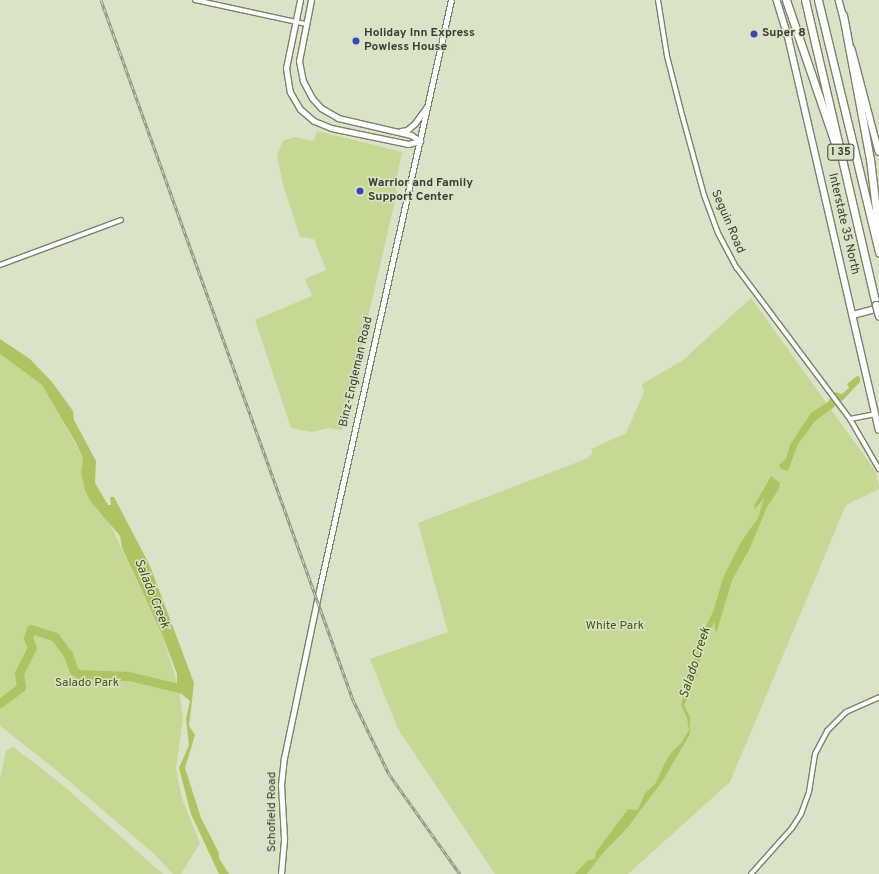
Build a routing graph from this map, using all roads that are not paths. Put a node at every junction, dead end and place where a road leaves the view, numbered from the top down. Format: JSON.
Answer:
{"nodes":[{"id":1,"x":195,"y":0,"type":"edge"},
{"id":2,"x":300,"y":0,"type":"edge"},
{"id":3,"x":311,"y":0,"type":"edge"},
{"id":4,"x":451,"y":0,"type":"edge"},
{"id":5,"x":658,"y":0,"type":"edge"},
{"id":6,"x":777,"y":0,"type":"edge"},
{"id":7,"x":786,"y":0,"type":"edge"},
{"id":8,"x":805,"y":0,"type":"edge"},
{"id":9,"x":818,"y":0,"type":"edge"},
{"id":10,"x":839,"y":0,"type":"edge"},
{"id":11,"x":843,"y":15,"type":"junction"},
{"id":12,"x":295,"y":22,"type":"junction"},
{"id":13,"x":306,"y":24,"type":"junction"},
{"id":14,"x":428,"y":105,"type":"junction"},
{"id":15,"x":398,"y":132,"type":"junction"},
{"id":16,"x":420,"y":141,"type":"junction"},
{"id":17,"x":879,"y":152,"type":"edge"},
{"id":18,"x":844,"y":167,"type":"junction"},
{"id":19,"x":121,"y":220,"type":"dead end"},
{"id":20,"x":879,"y":235,"type":"edge"},
{"id":21,"x":879,"y":253,"type":"edge"},
{"id":22,"x":0,"y":265,"type":"edge"},
{"id":23,"x":878,"y":306,"type":"edge"},
{"id":24,"x":853,"y":315,"type":"junction"},
{"id":25,"x":879,"y":316,"type":"edge"},
{"id":26,"x":877,"y":413,"type":"edge"},
{"id":27,"x":850,"y":419,"type":"junction"},
{"id":28,"x":879,"y":430,"type":"edge"},
{"id":29,"x":879,"y":469,"type":"edge"},
{"id":30,"x":879,"y":697,"type":"edge"},
{"id":31,"x":286,"y":749,"type":"joint"},
{"id":32,"x":281,"y":874,"type":"edge"},
{"id":33,"x":750,"y":874,"type":"edge"}],
"edges":[{"from":1,"to":12,"type":"street"},
{"from":2,"to":12,"type":"street"},
{"from":3,"to":13,"type":"street"},
{"from":4,"to":14,"type":"street","name":"Binz-Engleman Road"},
{"from":5,"to":27,"type":"street","name":"Seguin Road"},
{"from":6,"to":24,"type":"main road","name":"Interstate 35 North"},
{"from":7,"to":18,"type":"highway"},
{"from":8,"to":18,"type":"highway","number":"I 35"},
{"from":9,"to":21,"type":"highway","number":"I 35"},
{"from":10,"to":11,"type":"main road"},
{"from":11,"to":17,"type":"main road"},
{"from":11,"to":20,"type":"highway"},
{"from":12,"to":13,"type":"street"},
{"from":12,"to":16,"type":"street"},
{"from":13,"to":15,"type":"street"},
{"from":14,"to":15,"type":"street"},
{"from":14,"to":16,"type":"street","name":"Binz-Engleman Road"},
{"from":15,"to":16,"type":"street"},
{"from":16,"to":31,"type":"street","name":"Binz-Engleman Road"},
{"from":18,"to":23,"type":"highway","number":"I 35"},
{"from":19,"to":22,"type":"street"},
{"from":23,"to":24,"type":"main road"},
{"from":23,"to":25,"type":"highway","number":"I 35","bridge":true},
{"from":24,"to":26,"type":"main road","name":"Interstate 35 North"},
{"from":26,"to":27,"type":"street"},
{"from":26,"to":28,"type":"main road","name":"Interstate 35 North"},
{"from":27,"to":29,"type":"street","name":"Seguin Road"},
{"from":30,"to":33,"type":"street"},
{"from":31,"to":32,"type":"street","name":"Schofield Road"}]}
